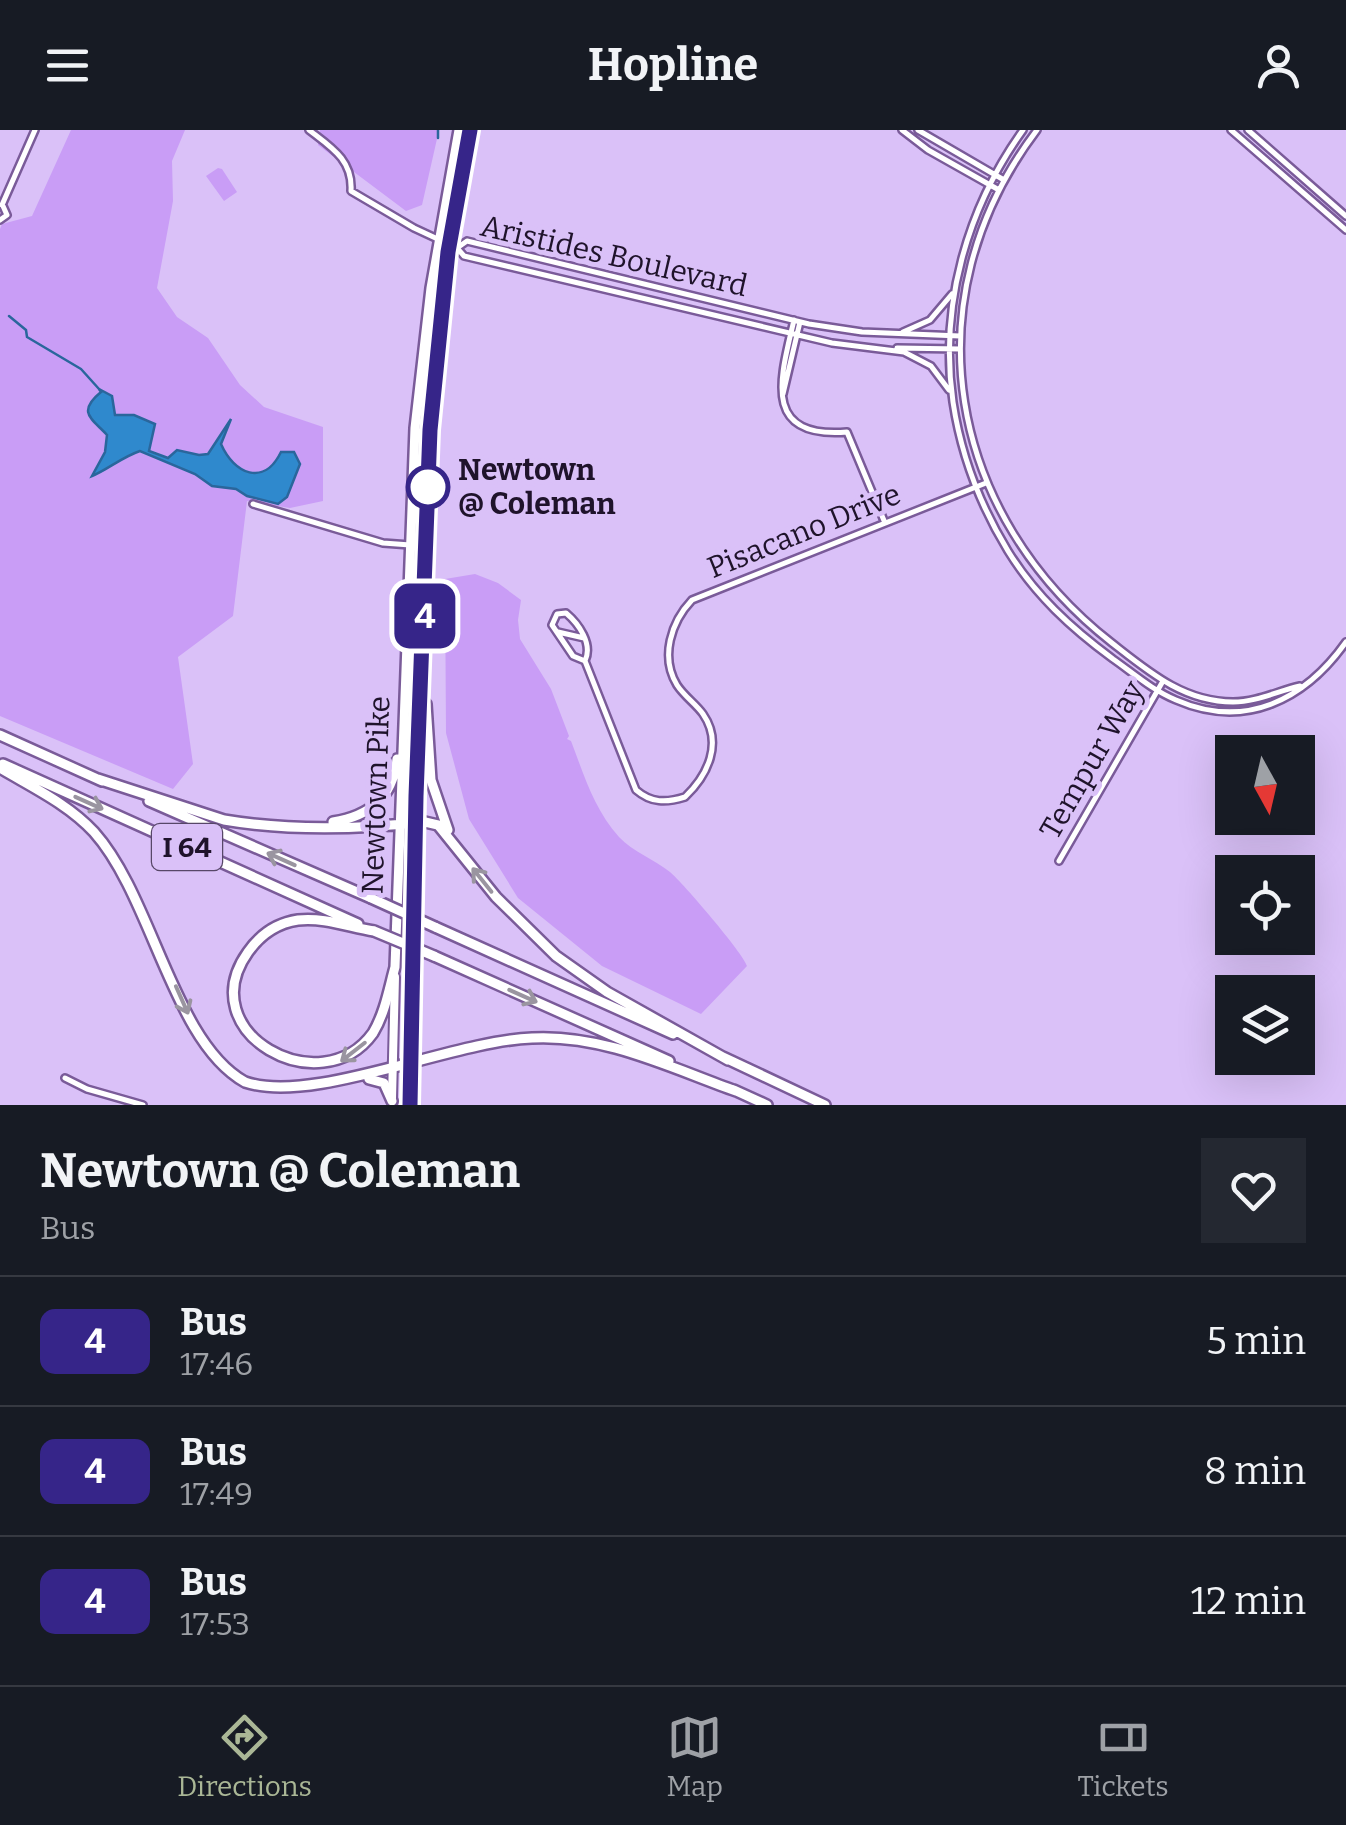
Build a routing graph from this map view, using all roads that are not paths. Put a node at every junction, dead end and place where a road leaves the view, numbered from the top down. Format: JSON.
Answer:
{"nodes":[{"id":1,"x":35,"y":130,"type":"edge"},
{"id":2,"x":309,"y":130,"type":"edge"},
{"id":3,"x":460,"y":130,"type":"edge"},
{"id":4,"x":470,"y":130,"type":"edge"},
{"id":5,"x":902,"y":130,"type":"edge"},
{"id":6,"x":918,"y":130,"type":"edge"},
{"id":7,"x":1023,"y":130,"type":"edge"},
{"id":8,"x":1037,"y":130,"type":"edge"},
{"id":9,"x":1231,"y":130,"type":"edge"},
{"id":10,"x":1248,"y":130,"type":"edge"},
{"id":11,"x":995,"y":175,"type":"junction"},
{"id":12,"x":1004,"y":180,"type":"junction"},
{"id":13,"x":990,"y":184,"type":"junction"},
{"id":14,"x":998,"y":190,"type":"junction"},
{"id":15,"x":1,"y":205,"type":"edge"},
{"id":16,"x":1346,"y":216,"type":"edge"},
{"id":17,"x":0,"y":220,"type":"edge"},
{"id":18,"x":1346,"y":230,"type":"edge"},
{"id":19,"x":448,"y":244,"type":"junction"},
{"id":20,"x":955,"y":287,"type":"junction"},
{"id":21,"x":797,"y":321,"type":"junction"},
{"id":22,"x":794,"y":334,"type":"junction"},
{"id":23,"x":887,"y":334,"type":"junction"},
{"id":24,"x":950,"y":336,"type":"junction"},
{"id":25,"x":960,"y":336,"type":"junction"},
{"id":26,"x":869,"y":347,"type":"junction"},
{"id":27,"x":950,"y":349,"type":"junction"},
{"id":28,"x":960,"y":349,"type":"junction"},
{"id":29,"x":952,"y":399,"type":"junction"},
{"id":30,"x":986,"y":483,"type":"junction"},
{"id":31,"x":976,"y":487,"type":"junction"},
{"id":32,"x":252,"y":504,"type":"dead end"},
{"id":33,"x":885,"y":523,"type":"junction"},
{"id":34,"x":410,"y":546,"type":"junction"},
{"id":35,"x":426,"y":546,"type":"junction"},
{"id":36,"x":1039,"y":572,"type":"junction"},
{"id":37,"x":1028,"y":580,"type":"junction"},
{"id":38,"x":425,"y":627,"type":"junction"},
{"id":39,"x":558,"y":632,"type":"junction"},
{"id":40,"x":584,"y":638,"type":"junction"},
{"id":41,"x":1346,"y":642,"type":"edge"},
{"id":42,"x":585,"y":661,"type":"junction"},
{"id":43,"x":405,"y":676,"type":"junction"},
{"id":44,"x":1163,"y":681,"type":"junction"},
{"id":45,"x":1303,"y":686,"type":"junction"},
{"id":46,"x":1157,"y":691,"type":"junction"},
{"id":47,"x":0,"y":735,"type":"edge"},
{"id":48,"x":0,"y":765,"type":"edge"},
{"id":49,"x":98,"y":779,"type":"junction"},
{"id":50,"x":415,"y":823,"type":"junction"},
{"id":51,"x":400,"y":824,"type":"junction"},
{"id":52,"x":311,"y":826,"type":"junction"},
{"id":53,"x":453,"y":842,"type":"junction"},
{"id":54,"x":1060,"y":861,"type":"dead end"},
{"id":55,"x":374,"y":931,"type":"junction"},
{"id":56,"x":396,"y":967,"type":"junction"},
{"id":57,"x":728,"y":1060,"type":"junction"},
{"id":58,"x":411,"y":1064,"type":"junction"},
{"id":59,"x":392,"y":1070,"type":"junction"},
{"id":60,"x":65,"y":1078,"type":"dead end"},
{"id":61,"x":362,"y":1080,"type":"junction"},
{"id":62,"x":736,"y":1092,"type":"junction"},
{"id":63,"x":392,"y":1103,"type":"edge"},
{"id":64,"x":143,"y":1105,"type":"edge"},
{"id":65,"x":410,"y":1105,"type":"edge"},
{"id":66,"x":767,"y":1105,"type":"edge"},
{"id":67,"x":825,"y":1105,"type":"edge"}],
"edges":[{"from":1,"to":15,"type":"street"},
{"from":2,"to":19,"type":"street"},
{"from":3,"to":19,"type":"highway","name":"Newtown Pike"},
{"from":4,"to":19,"type":"highway","name":"Newtown Pike"},
{"from":5,"to":13,"type":"street"},
{"from":6,"to":11,"type":"street"},
{"from":7,"to":11,"type":"street"},
{"from":8,"to":12,"type":"street"},
{"from":9,"to":18,"type":"street"},
{"from":10,"to":16,"type":"street"},
{"from":11,"to":12,"type":"street"},
{"from":11,"to":13,"type":"street"},
{"from":12,"to":14,"type":"street"},
{"from":13,"to":14,"type":"street"},
{"from":13,"to":20,"type":"street"},
{"from":14,"to":25,"type":"street"},
{"from":15,"to":17,"type":"street"},
{"from":19,"to":21,"type":"street","name":"Aristides Boulevard"},
{"from":19,"to":22,"type":"street","name":"Aristides Boulevard"},
{"from":19,"to":34,"type":"highway","name":"Newtown Pike"},
{"from":19,"to":35,"type":"highway","name":"Newtown Pike"},
{"from":20,"to":23,"type":"street","name":"Aristides Boulevard"},
{"from":20,"to":24,"type":"street"},
{"from":21,"to":22,"type":"street"},
{"from":21,"to":23,"type":"street","name":"Aristides Boulevard"},
{"from":22,"to":26,"type":"street","name":"Aristides Boulevard"},
{"from":22,"to":33,"type":"street"},
{"from":23,"to":24,"type":"street","name":"Aristides Boulevard"},
{"from":24,"to":25,"type":"street","name":"Aristides Boulevard"},
{"from":24,"to":27,"type":"street"},
{"from":25,"to":28,"type":"street"},
{"from":26,"to":27,"type":"street","name":"Aristides Boulevard"},
{"from":26,"to":29,"type":"street","name":"Aristides Boulevard"},
{"from":27,"to":28,"type":"street","name":"Aristides Boulevard"},
{"from":27,"to":29,"type":"street"},
{"from":28,"to":30,"type":"street"},
{"from":29,"to":31,"type":"street"},
{"from":30,"to":31,"type":"street","name":"Pisacano Drive"},
{"from":30,"to":36,"type":"street"},
{"from":31,"to":33,"type":"street","name":"Pisacano Drive"},
{"from":31,"to":37,"type":"street"},
{"from":32,"to":34,"type":"street"},
{"from":33,"to":42,"type":"street","name":"Pisacano Drive"},
{"from":34,"to":35,"type":"street"},
{"from":34,"to":43,"type":"highway","name":"Newtown Pike"},
{"from":35,"to":38,"type":"highway","name":"Newtown Pike"},
{"from":36,"to":37,"type":"street"},
{"from":36,"to":44,"type":"street"},
{"from":37,"to":46,"type":"street"},
{"from":38,"to":50,"type":"highway","name":"Newtown Pike"},
{"from":38,"to":53,"type":"highway"},
{"from":39,"to":40,"type":"street"},
{"from":39,"to":40,"type":"street"},
{"from":39,"to":42,"type":"street"},
{"from":40,"to":42,"type":"street"},
{"from":41,"to":45,"type":"street"},
{"from":43,"to":51,"type":"highway","name":"Newtown Pike"},
{"from":43,"to":52,"type":"highway"},
{"from":44,"to":45,"type":"street"},
{"from":44,"to":46,"type":"street","name":"Tempur Way"},
{"from":45,"to":46,"type":"street"},
{"from":46,"to":54,"type":"street","name":"Tempur Way"},
{"from":47,"to":49,"type":"highway","number":"I 64"},
{"from":48,"to":55,"type":"highway","number":"I 64","one_way":true},
{"from":48,"to":61,"type":"highway","one_way":true},
{"from":49,"to":52,"type":"highway"},
{"from":57,"to":49,"type":"highway","number":"I 64","one_way":true,"bridge":true},
{"from":50,"to":51,"type":"highway"},
{"from":50,"to":53,"type":"highway"},
{"from":50,"to":58,"type":"highway","name":"Newtown Pike"},
{"from":51,"to":52,"type":"highway"},
{"from":51,"to":56,"type":"highway","name":"Newtown Pike"},
{"from":57,"to":53,"type":"highway","one_way":true},
{"from":56,"to":55,"type":"highway","one_way":true},
{"from":55,"to":62,"type":"highway","number":"I 64","one_way":true,"bridge":true},
{"from":56,"to":59,"type":"main road","name":"Newtown Pike"},
{"from":57,"to":67,"type":"highway","number":"I 64"},
{"from":58,"to":59,"type":"highway"},
{"from":58,"to":62,"type":"highway"},
{"from":58,"to":65,"type":"main road","name":"Newtown Pike"},
{"from":59,"to":61,"type":"highway"},
{"from":59,"to":63,"type":"main road","name":"Newtown Pike"},
{"from":60,"to":64,"type":"street"},
{"from":61,"to":63,"type":"highway"},
{"from":62,"to":66,"type":"highway","number":"I 64"}]}
